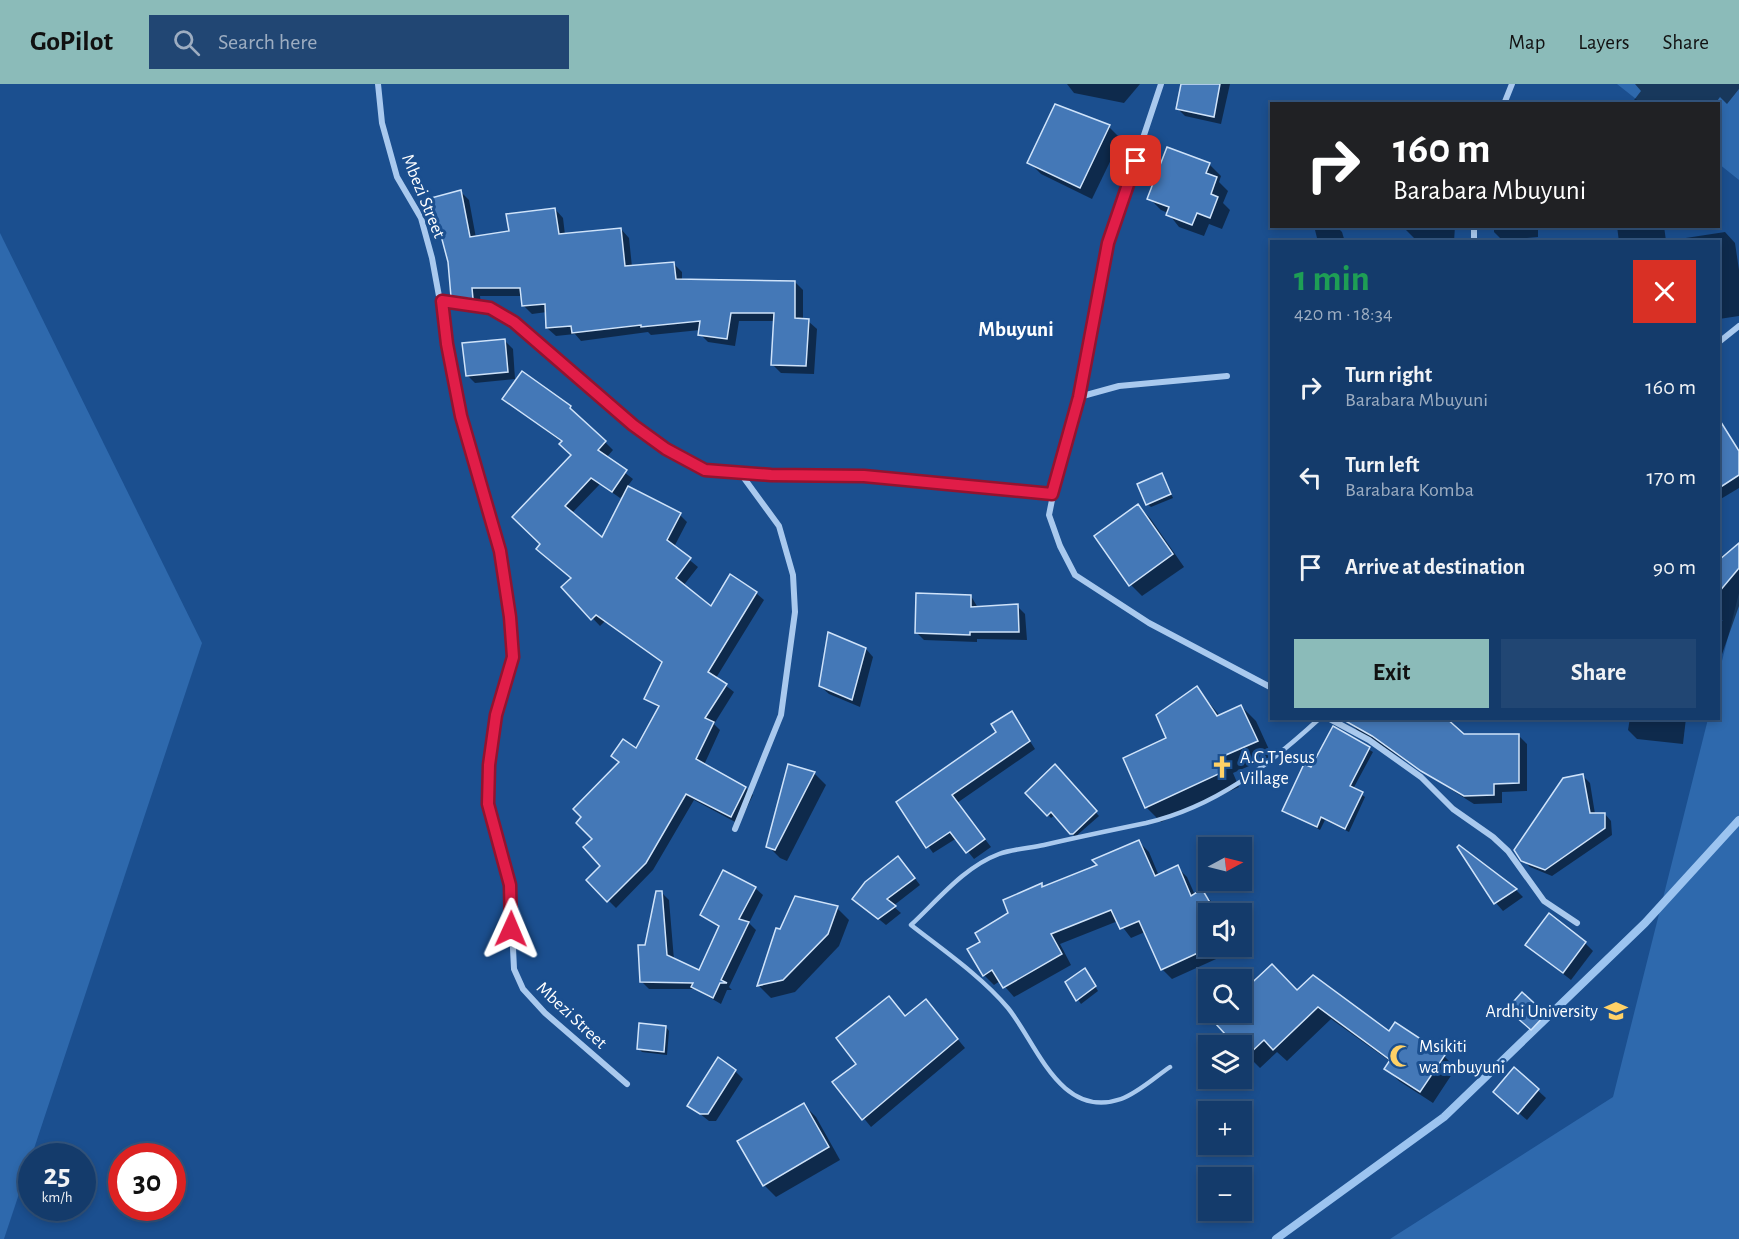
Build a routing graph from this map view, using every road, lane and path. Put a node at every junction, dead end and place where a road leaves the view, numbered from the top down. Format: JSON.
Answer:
{"nodes":[{"id":1,"x":378,"y":84,"type":"edge"},
{"id":2,"x":1161,"y":84,"type":"edge"},
{"id":3,"x":1512,"y":84,"type":"edge"},
{"id":4,"x":1505,"y":102,"type":"edge"},
{"id":5,"x":442,"y":301,"type":"junction"},
{"id":6,"x":1739,"y":326,"type":"edge"},
{"id":7,"x":1720,"y":341,"type":"edge"},
{"id":8,"x":1227,"y":376,"type":"dead end"},
{"id":9,"x":1079,"y":397,"type":"junction"},
{"id":10,"x":741,"y":474,"type":"junction"},
{"id":11,"x":1052,"y":494,"type":"junction"},
{"id":12,"x":1270,"y":687,"type":"edge"},
{"id":13,"x":1318,"y":720,"type":"edge"},
{"id":14,"x":1332,"y":720,"type":"edge"},
{"id":15,"x":735,"y":830,"type":"dead end"},
{"id":16,"x":1577,"y":922,"type":"dead end"},
{"id":17,"x":1170,"y":1067,"type":"dead end"},
{"id":18,"x":627,"y":1084,"type":"dead end"}],
"edges":[{"from":1,"to":5,"type":"street","name":"Mbezi Street"},
{"from":2,"to":9,"type":"street"},
{"from":3,"to":4,"type":"street"},
{"from":5,"to":10,"type":"street"},
{"from":5,"to":18,"type":"street","name":"Mbezi Street"},
{"from":6,"to":7,"type":"street"},
{"from":8,"to":9,"type":"street"},
{"from":9,"to":11,"type":"street"},
{"from":10,"to":11,"type":"street"},
{"from":10,"to":15,"type":"street"},
{"from":11,"to":12,"type":"street"},
{"from":13,"to":17,"type":"lane"},
{"from":14,"to":16,"type":"street"}]}
